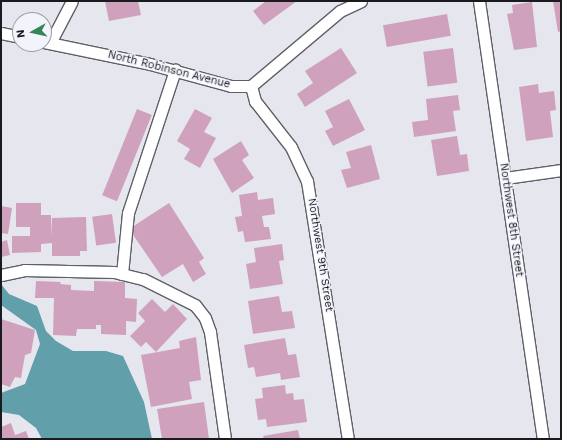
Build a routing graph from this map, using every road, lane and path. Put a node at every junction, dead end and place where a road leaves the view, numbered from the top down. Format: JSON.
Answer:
{"nodes":[{"id":1,"x":72,"y":1,"type":"edge"},
{"id":2,"x":361,"y":1,"type":"edge"},
{"id":3,"x":478,"y":1,"type":"edge"},
{"id":4,"x":1,"y":33,"type":"edge"},
{"id":5,"x":52,"y":34,"type":"edge"},
{"id":6,"x":12,"y":35,"type":"edge"},
{"id":7,"x":52,"y":43,"type":"edge"},
{"id":8,"x":175,"y":70,"type":"junction"},
{"id":9,"x":251,"y":86,"type":"junction"},
{"id":10,"x":561,"y":170,"type":"edge"},
{"id":11,"x":505,"y":178,"type":"junction"},
{"id":12,"x":1,"y":274,"type":"edge"},
{"id":13,"x":122,"y":274,"type":"junction"},
{"id":14,"x":225,"y":439,"type":"edge"},
{"id":15,"x":348,"y":439,"type":"edge"},
{"id":16,"x":543,"y":439,"type":"edge"}],
"edges":[{"from":1,"to":5,"type":"street"},
{"from":2,"to":9,"type":"street"},
{"from":3,"to":11,"type":"street","name":"Northwest 8th Street"},
{"from":4,"to":6,"type":"street"},
{"from":7,"to":8,"type":"street","name":"North Robinson Avenue"},
{"from":8,"to":9,"type":"street","name":"North Robinson Avenue"},
{"from":8,"to":13,"type":"street"},
{"from":9,"to":15,"type":"street","name":"Northwest 9th Street"},
{"from":10,"to":11,"type":"street"},
{"from":11,"to":16,"type":"street","name":"Northwest 8th Street"},
{"from":12,"to":13,"type":"street"},
{"from":13,"to":14,"type":"street"}]}
